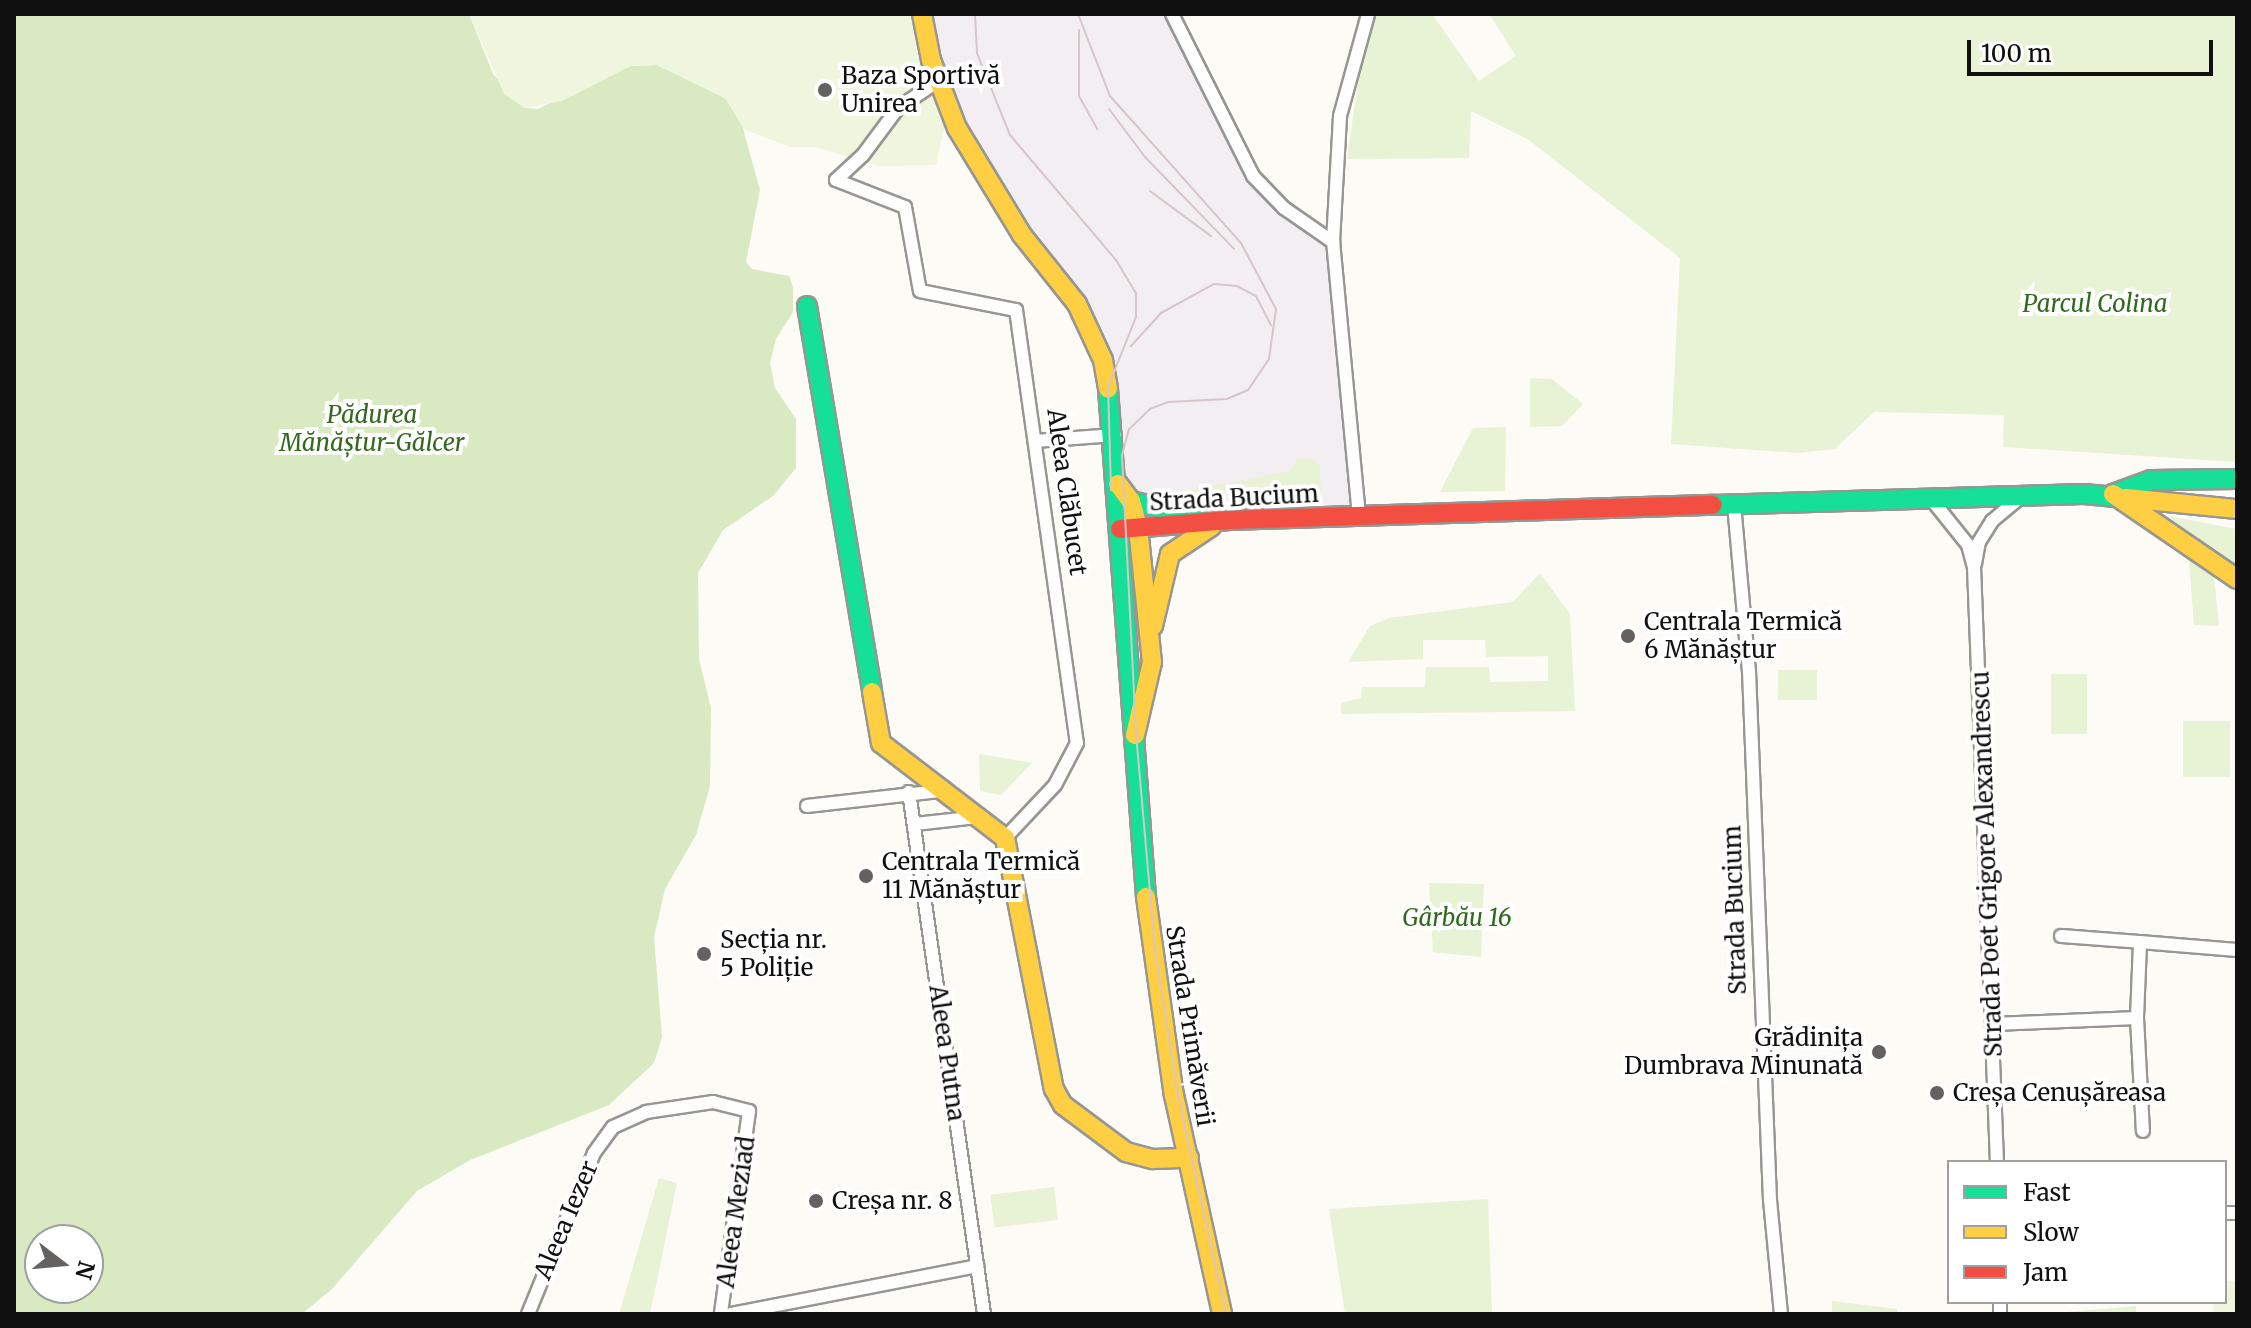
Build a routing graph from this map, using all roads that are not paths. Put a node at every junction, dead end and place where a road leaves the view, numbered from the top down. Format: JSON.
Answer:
{"nodes":[{"id":1,"x":922,"y":14,"type":"edge"},
{"id":2,"x":1172,"y":14,"type":"edge"},
{"id":3,"x":1368,"y":14,"type":"edge"},
{"id":4,"x":938,"y":81,"type":"junction"},
{"id":5,"x":1333,"y":242,"type":"junction"},
{"id":6,"x":807,"y":306,"type":"dead end"},
{"id":7,"x":1115,"y":435,"type":"junction"},
{"id":8,"x":1035,"y":441,"type":"junction"},
{"id":9,"x":2237,"y":479,"type":"edge"},
{"id":10,"x":1118,"y":484,"type":"junction"},
{"id":11,"x":2113,"y":494,"type":"junction"},
{"id":12,"x":2021,"y":497,"type":"junction"},
{"id":13,"x":1932,"y":500,"type":"junction"},
{"id":14,"x":1131,"y":501,"type":"junction"},
{"id":15,"x":1734,"y":504,"type":"junction"},
{"id":16,"x":2237,"y":509,"type":"edge"},
{"id":17,"x":1359,"y":516,"type":"junction"},
{"id":18,"x":1230,"y":520,"type":"junction"},
{"id":19,"x":1129,"y":528,"type":"junction"},
{"id":20,"x":1974,"y":567,"type":"junction"},
{"id":21,"x":2237,"y":579,"type":"edge"},
{"id":22,"x":1150,"y":641,"type":"junction"},
{"id":23,"x":1133,"y":742,"type":"junction"},
{"id":24,"x":939,"y":791,"type":"junction"},
{"id":25,"x":909,"y":792,"type":"junction"},
{"id":26,"x":807,"y":806,"type":"dead end"},
{"id":27,"x":977,"y":817,"type":"junction"},
{"id":28,"x":915,"y":824,"type":"junction"},
{"id":29,"x":1005,"y":838,"type":"junction"},
{"id":30,"x":2061,"y":936,"type":"dead end"},
{"id":31,"x":2140,"y":942,"type":"junction"},
{"id":32,"x":2237,"y":950,"type":"edge"},
{"id":33,"x":2137,"y":1018,"type":"junction"},
{"id":34,"x":1994,"y":1024,"type":"junction"},
{"id":35,"x":749,"y":1111,"type":"joint"},
{"id":36,"x":2143,"y":1131,"type":"dead end"},
{"id":37,"x":1189,"y":1158,"type":"junction"},
{"id":38,"x":1997,"y":1160,"type":"edge"},
{"id":39,"x":977,"y":1266,"type":"junction"},
{"id":40,"x":528,"y":1314,"type":"edge"},
{"id":41,"x":721,"y":1314,"type":"edge"},
{"id":42,"x":731,"y":1314,"type":"edge"},
{"id":43,"x":984,"y":1314,"type":"edge"},
{"id":44,"x":1222,"y":1314,"type":"edge"},
{"id":45,"x":1781,"y":1314,"type":"edge"}],
"edges":[{"from":1,"to":4,"type":"main road"},
{"from":2,"to":5,"type":"street"},
{"from":3,"to":5,"type":"street"},
{"from":4,"to":7,"type":"main road"},
{"from":4,"to":8,"type":"street","name":"Aleea Clăbucet"},
{"from":5,"to":17,"type":"street"},
{"from":6,"to":24,"type":"main road"},
{"from":7,"to":8,"type":"street"},
{"from":7,"to":10,"type":"main road"},
{"from":8,"to":29,"type":"street","name":"Aleea Clăbucet"},
{"from":9,"to":11,"type":"main road"},
{"from":10,"to":14,"type":"main road"},
{"from":10,"to":19,"type":"main road"},
{"from":11,"to":12,"type":"main road","name":"Strada Bucium"},
{"from":11,"to":16,"type":"main road","name":"Strada Bucium"},
{"from":11,"to":21,"type":"main road"},
{"from":12,"to":13,"type":"main road","name":"Strada Bucium"},
{"from":12,"to":20,"type":"street"},
{"from":13,"to":15,"type":"main road","name":"Strada Bucium"},
{"from":13,"to":20,"type":"street"},
{"from":14,"to":18,"type":"main road"},
{"from":14,"to":19,"type":"main road"},
{"from":15,"to":17,"type":"main road","name":"Strada Bucium"},
{"from":15,"to":45,"type":"street","name":"Strada Bucium"},
{"from":17,"to":18,"type":"main road","name":"Strada Bucium"},
{"from":18,"to":19,"type":"main road","name":"Strada Bucium"},
{"from":18,"to":22,"type":"main road"},
{"from":19,"to":22,"type":"main road","name":"Strada Primăverii"},
{"from":19,"to":23,"type":"main road","name":"Strada Primăverii"},
{"from":20,"to":34,"type":"street","name":"Strada Poet Grigore Alexandrescu"},
{"from":22,"to":23,"type":"main road","name":"Strada Primăverii"},
{"from":23,"to":37,"type":"main road","name":"Strada Primăverii"},
{"from":24,"to":25,"type":"street"},
{"from":24,"to":27,"type":"main road"},
{"from":25,"to":26,"type":"street"},
{"from":25,"to":28,"type":"street","name":"Aleea Putna"},
{"from":27,"to":28,"type":"street"},
{"from":27,"to":29,"type":"main road"},
{"from":28,"to":39,"type":"street","name":"Aleea Putna"},
{"from":29,"to":37,"type":"main road"},
{"from":30,"to":31,"type":"street"},
{"from":31,"to":32,"type":"street"},
{"from":31,"to":33,"type":"street"},
{"from":33,"to":34,"type":"street"},
{"from":33,"to":36,"type":"street"},
{"from":34,"to":38,"type":"street","name":"Strada Poet Grigore Alexandrescu"},
{"from":35,"to":40,"type":"street","name":"Aleea Iezer"},
{"from":35,"to":41,"type":"street","name":"Aleea Meziad"},
{"from":37,"to":44,"type":"main road","name":"Strada Primăverii"},
{"from":39,"to":42,"type":"street","name":"Aleea Meziad"},
{"from":39,"to":43,"type":"street","name":"Aleea Putna"}]}
